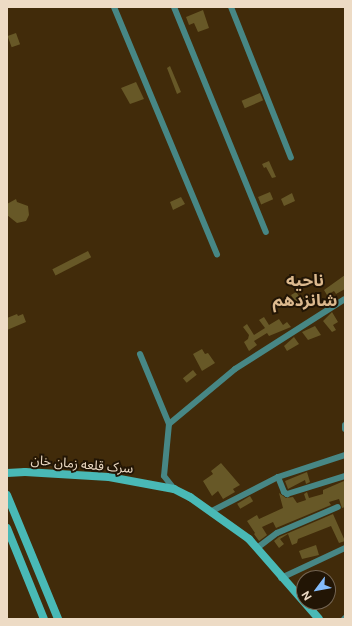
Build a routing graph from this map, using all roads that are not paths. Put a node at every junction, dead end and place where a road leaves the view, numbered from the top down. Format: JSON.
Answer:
{"nodes":[{"id":1,"x":114,"y":7,"type":"edge"},
{"id":2,"x":174,"y":7,"type":"edge"},
{"id":3,"x":231,"y":7,"type":"edge"},
{"id":4,"x":291,"y":158,"type":"dead end"},
{"id":5,"x":266,"y":232,"type":"dead end"},
{"id":6,"x":217,"y":254,"type":"dead end"},
{"id":7,"x":345,"y":299,"type":"edge"},
{"id":8,"x":140,"y":354,"type":"dead end"},
{"id":9,"x":169,"y":424,"type":"junction"},
{"id":10,"x":345,"y":425,"type":"edge"},
{"id":11,"x":345,"y":429,"type":"edge"},
{"id":12,"x":345,"y":455,"type":"edge"},
{"id":13,"x":7,"y":473,"type":"edge"},
{"id":14,"x":345,"y":476,"type":"edge"},
{"id":15,"x":278,"y":477,"type":"junction"},
{"id":16,"x":174,"y":489,"type":"junction"},
{"id":17,"x":7,"y":495,"type":"edge"},
{"id":18,"x":338,"y":507,"type":"dead end"},
{"id":19,"x":212,"y":511,"type":"junction"},
{"id":20,"x":7,"y":528,"type":"edge"},
{"id":21,"x":256,"y":548,"type":"junction"},
{"id":22,"x":345,"y":548,"type":"edge"},
{"id":23,"x":281,"y":578,"type":"junction"},
{"id":24,"x":44,"y":619,"type":"edge"},
{"id":25,"x":58,"y":619,"type":"edge"},
{"id":26,"x":319,"y":619,"type":"edge"}],
"edges":[{"from":1,"to":6,"type":"street"},
{"from":2,"to":5,"type":"street"},
{"from":3,"to":4,"type":"street"},
{"from":7,"to":9,"type":"street"},
{"from":8,"to":9,"type":"street"},
{"from":9,"to":16,"type":"street"},
{"from":10,"to":11,"type":"street"},
{"from":12,"to":15,"type":"street"},
{"from":13,"to":16,"type":"street","name":"سرک قلعه زمان خان"},
{"from":14,"to":15,"type":"street"},
{"from":15,"to":19,"type":"street"},
{"from":16,"to":19,"type":"street","name":"سرک قلعه زمان خان"},
{"from":17,"to":25,"type":"street"},
{"from":18,"to":21,"type":"street"},
{"from":19,"to":21,"type":"street","name":"سرک قلعه زمان خان"},
{"from":20,"to":24,"type":"street"},
{"from":21,"to":23,"type":"street","name":"سرک قلعه زمان خان"},
{"from":22,"to":23,"type":"street"},
{"from":23,"to":26,"type":"street","name":"سرک قلعه زمان خان"}]}
